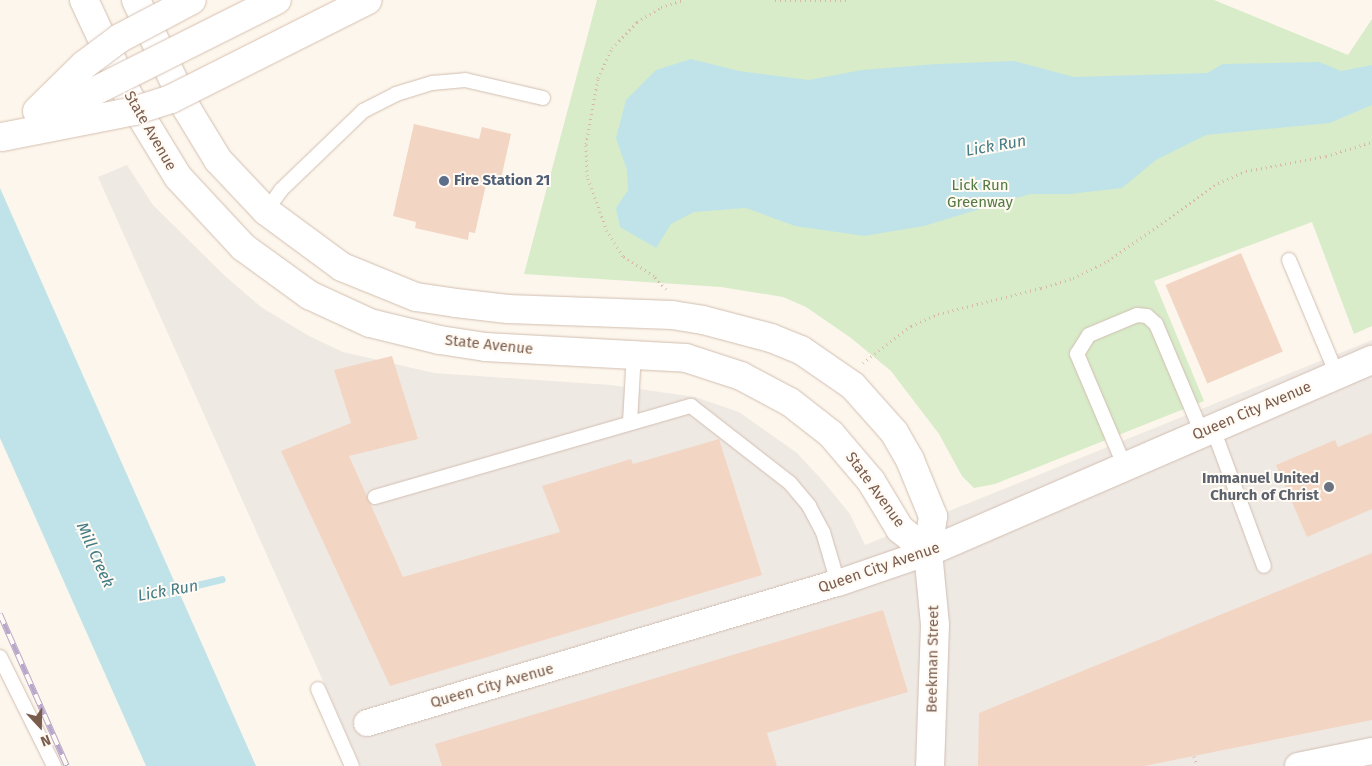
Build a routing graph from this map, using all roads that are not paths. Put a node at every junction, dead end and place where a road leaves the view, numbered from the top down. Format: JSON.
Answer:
{"nodes":[{"id":1,"x":84,"y":0,"type":"edge"},
{"id":2,"x":136,"y":0,"type":"edge"},
{"id":3,"x":192,"y":0,"type":"edge"},
{"id":4,"x":276,"y":0,"type":"edge"},
{"id":5,"x":368,"y":0,"type":"edge"},
{"id":6,"x":543,"y":98,"type":"dead end"},
{"id":7,"x":1,"y":140,"type":"edge"},
{"id":8,"x":266,"y":211,"type":"junction"},
{"id":9,"x":1289,"y":260,"type":"dead end"},
{"id":10,"x":634,"y":353,"type":"junction"},
{"id":11,"x":1372,"y":360,"type":"edge"},
{"id":12,"x":1336,"y":375,"type":"junction"},
{"id":13,"x":630,"y":422,"type":"junction"},
{"id":14,"x":1208,"y":431,"type":"junction"},
{"id":15,"x":1125,"y":467,"type":"junction"},
{"id":16,"x":375,"y":497,"type":"dead end"},
{"id":17,"x":928,"y":552,"type":"junction"},
{"id":18,"x":1264,"y":566,"type":"dead end"},
{"id":19,"x":838,"y":584,"type":"junction"},
{"id":20,"x":0,"y":657,"type":"edge"},
{"id":21,"x":318,"y":689,"type":"dead end"},
{"id":22,"x":367,"y":723,"type":"dead end"},
{"id":23,"x":1372,"y":751,"type":"edge"},
{"id":24,"x":54,"y":766,"type":"edge"},
{"id":25,"x":352,"y":766,"type":"edge"},
{"id":26,"x":930,"y":766,"type":"edge"},
{"id":27,"x":1298,"y":766,"type":"edge"}],
"edges":[{"from":1,"to":10,"type":"main road","name":"State Avenue"},
{"from":2,"to":8,"type":"main road"},
{"from":3,"to":7,"type":"main road","bridge":true},
{"from":4,"to":7,"type":"main road","bridge":true},
{"from":5,"to":7,"type":"main road","bridge":true},
{"from":6,"to":8,"type":"lane"},
{"from":8,"to":17,"type":"main road"},
{"from":9,"to":12,"type":"lane"},
{"from":10,"to":13,"type":"lane"},
{"from":10,"to":17,"type":"main road","name":"State Avenue"},
{"from":11,"to":12,"type":"main road","name":"Queen City Avenue"},
{"from":12,"to":14,"type":"main road","name":"Queen City Avenue"},
{"from":13,"to":16,"type":"lane"},
{"from":13,"to":19,"type":"lane"},
{"from":14,"to":15,"type":"main road","name":"Queen City Avenue"},
{"from":14,"to":15,"type":"lane"},
{"from":14,"to":18,"type":"lane"},
{"from":15,"to":17,"type":"main road","name":"Queen City Avenue"},
{"from":17,"to":19,"type":"street","name":"Queen City Avenue"},
{"from":17,"to":26,"type":"main road","name":"Beekman Street"},
{"from":19,"to":22,"type":"street","name":"Queen City Avenue"},
{"from":20,"to":24,"type":"lane"},
{"from":21,"to":25,"type":"lane"},
{"from":23,"to":27,"type":"street"}]}
